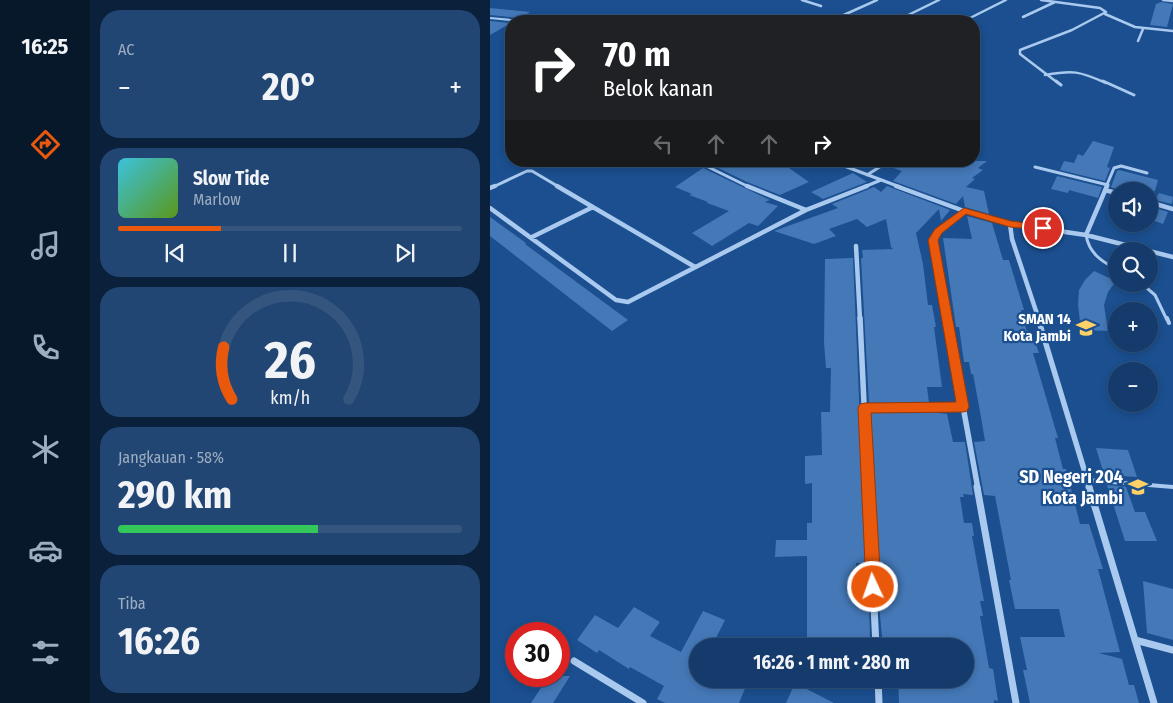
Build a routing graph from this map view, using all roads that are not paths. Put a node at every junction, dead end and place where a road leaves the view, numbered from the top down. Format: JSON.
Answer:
{"nodes":[{"id":1,"x":802,"y":0,"type":"edge"},
{"id":2,"x":877,"y":0,"type":"edge"},
{"id":3,"x":939,"y":0,"type":"edge"},
{"id":4,"x":1006,"y":0,"type":"edge"},
{"id":5,"x":1041,"y":0,"type":"edge"},
{"id":6,"x":1076,"y":0,"type":"edge"},
{"id":7,"x":1163,"y":0,"type":"edge"},
{"id":8,"x":1173,"y":1,"type":"edge"},
{"id":9,"x":1055,"y":2,"type":"junction"},
{"id":10,"x":1072,"y":4,"type":"junction"},
{"id":11,"x":821,"y":6,"type":"dead end"},
{"id":12,"x":1105,"y":14,"type":"junction"},
{"id":13,"x":844,"y":15,"type":"edge"},
{"id":14,"x":908,"y":15,"type":"edge"},
{"id":15,"x":976,"y":15,"type":"edge"},
{"id":16,"x":1023,"y":17,"type":"dead end"},
{"id":17,"x":490,"y":18,"type":"edge"},
{"id":18,"x":505,"y":19,"type":"edge"},
{"id":19,"x":1143,"y":29,"type":"junction"},
{"id":20,"x":1173,"y":32,"type":"edge"},
{"id":21,"x":1138,"y":41,"type":"dead end"},
{"id":22,"x":1045,"y":75,"type":"junction"},
{"id":23,"x":1061,"y":85,"type":"dead end"},
{"id":24,"x":1134,"y":95,"type":"dead end"},
{"id":25,"x":708,"y":167,"type":"edge"},
{"id":26,"x":846,"y":167,"type":"edge"},
{"id":27,"x":880,"y":167,"type":"edge"},
{"id":28,"x":1036,"y":167,"type":"dead end"},
{"id":29,"x":1147,"y":173,"type":"dead end"},
{"id":30,"x":867,"y":175,"type":"junction"},
{"id":31,"x":881,"y":180,"type":"junction"},
{"id":32,"x":1109,"y":182,"type":"edge"},
{"id":33,"x":1108,"y":185,"type":"joint"},
{"id":34,"x":490,"y":188,"type":"edge"},
{"id":35,"x":1105,"y":190,"type":"junction"},
{"id":36,"x":1108,"y":191,"type":"edge"},
{"id":37,"x":1158,"y":205,"type":"edge"},
{"id":38,"x":593,"y":207,"type":"junction"},
{"id":39,"x":490,"y":208,"type":"edge"},
{"id":40,"x":1173,"y":209,"type":"edge"},
{"id":41,"x":806,"y":210,"type":"junction"},
{"id":42,"x":964,"y":211,"type":"junction"},
{"id":43,"x":1010,"y":224,"type":"junction"},
{"id":44,"x":1086,"y":235,"type":"junction"},
{"id":45,"x":532,"y":237,"type":"junction"},
{"id":46,"x":856,"y":246,"type":"dead end"},
{"id":47,"x":1173,"y":257,"type":"edge"},
{"id":48,"x":1108,"y":264,"type":"edge"},
{"id":49,"x":696,"y":267,"type":"junction"},
{"id":50,"x":1152,"y":292,"type":"edge"},
{"id":51,"x":1169,"y":323,"type":"dead end"},
{"id":52,"x":963,"y":407,"type":"junction"},
{"id":53,"x":865,"y":408,"type":"junction"},
{"id":54,"x":1087,"y":480,"type":"junction"},
{"id":55,"x":1173,"y":487,"type":"edge"},
{"id":56,"x":876,"y":638,"type":"edge"},
{"id":57,"x":1135,"y":640,"type":"junction"},
{"id":58,"x":1173,"y":650,"type":"edge"},
{"id":59,"x":574,"y":661,"type":"dead end"},
{"id":60,"x":878,"y":688,"type":"edge"},
{"id":61,"x":643,"y":703,"type":"edge"},
{"id":62,"x":879,"y":703,"type":"edge"},
{"id":63,"x":1016,"y":703,"type":"edge"},
{"id":64,"x":1154,"y":703,"type":"edge"}],
"edges":[{"from":1,"to":11,"type":"street"},
{"from":2,"to":13,"type":"street"},
{"from":3,"to":14,"type":"street"},
{"from":4,"to":15,"type":"street"},
{"from":5,"to":9,"type":"street"},
{"from":6,"to":10,"type":"street"},
{"from":7,"to":8,"type":"street"},
{"from":9,"to":10,"type":"street"},
{"from":9,"to":16,"type":"street"},
{"from":10,"to":12,"type":"street"},
{"from":12,"to":19,"type":"street"},
{"from":12,"to":22,"type":"street"},
{"from":17,"to":18,"type":"lane"},
{"from":19,"to":20,"type":"street"},
{"from":19,"to":21,"type":"street"},
{"from":22,"to":23,"type":"street"},
{"from":22,"to":24,"type":"street"},
{"from":25,"to":41,"type":"street"},
{"from":26,"to":30,"type":"street"},
{"from":27,"to":30,"type":"street"},
{"from":28,"to":33,"type":"street"},
{"from":29,"to":32,"type":"street"},
{"from":30,"to":31,"type":"street"},
{"from":31,"to":41,"type":"street"},
{"from":31,"to":42,"type":"street"},
{"from":33,"to":35,"type":"street"},
{"from":34,"to":38,"type":"street"},
{"from":35,"to":36,"type":"street"},
{"from":35,"to":44,"type":"street"},
{"from":37,"to":40,"type":"street"},
{"from":38,"to":45,"type":"street"},
{"from":38,"to":49,"type":"street"},
{"from":39,"to":45,"type":"street"},
{"from":41,"to":49,"type":"street"},
{"from":42,"to":43,"type":"street"},
{"from":42,"to":52,"type":"street"},
{"from":43,"to":44,"type":"street"},
{"from":43,"to":54,"type":"street"},
{"from":44,"to":47,"type":"street"},
{"from":44,"to":48,"type":"lane"},
{"from":45,"to":49,"type":"street"},
{"from":46,"to":53,"type":"street"},
{"from":50,"to":51,"type":"lane"},
{"from":52,"to":53,"type":"street"},
{"from":52,"to":63,"type":"street"},
{"from":53,"to":56,"type":"street"},
{"from":54,"to":55,"type":"lane"},
{"from":54,"to":57,"type":"street"},
{"from":57,"to":58,"type":"street"},
{"from":57,"to":64,"type":"street"},
{"from":59,"to":61,"type":"street"},
{"from":60,"to":62,"type":"street"}]}
